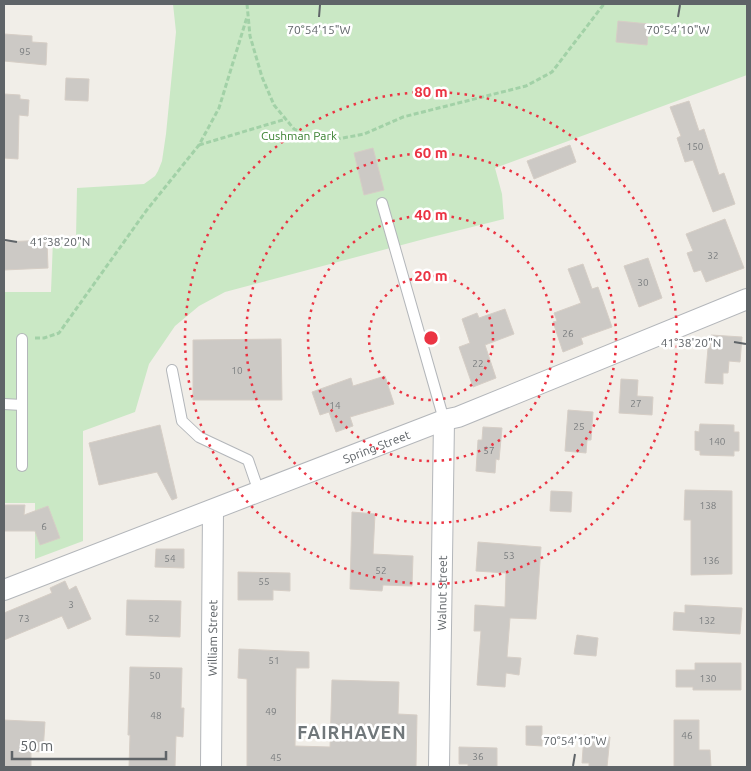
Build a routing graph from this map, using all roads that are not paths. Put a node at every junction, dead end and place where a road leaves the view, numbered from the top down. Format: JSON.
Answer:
{"nodes":[{"id":1,"x":382,"y":203,"type":"dead end"},
{"id":2,"x":747,"y":299,"type":"edge"},
{"id":3,"x":22,"y":339,"type":"road end"},
{"id":4,"x":172,"y":370,"type":"dead end"},
{"id":5,"x":4,"y":404,"type":"edge"},
{"id":6,"x":22,"y":404,"type":"junction"},
{"id":7,"x":444,"y":420,"type":"junction"},
{"id":8,"x":22,"y":466,"type":"dead end"},
{"id":9,"x":259,"y":492,"type":"junction"},
{"id":10,"x":213,"y":510,"type":"junction"},
{"id":11,"x":4,"y":590,"type":"edge"},
{"id":12,"x":211,"y":767,"type":"edge"},
{"id":13,"x":440,"y":767,"type":"edge"}],
"edges":[{"from":1,"to":7,"type":"lane"},
{"from":2,"to":7,"type":"street","name":"Spring Street"},
{"from":3,"to":6,"type":"lane"},
{"from":4,"to":9,"type":"lane"},
{"from":5,"to":6,"type":"lane"},
{"from":6,"to":8,"type":"lane"},
{"from":7,"to":9,"type":"street","name":"Spring Street"},
{"from":7,"to":13,"type":"street","name":"Walnut Street"},
{"from":9,"to":10,"type":"street","name":"Spring Street"},
{"from":10,"to":11,"type":"street","name":"Spring Street"},
{"from":10,"to":12,"type":"street","name":"William Street"}]}
